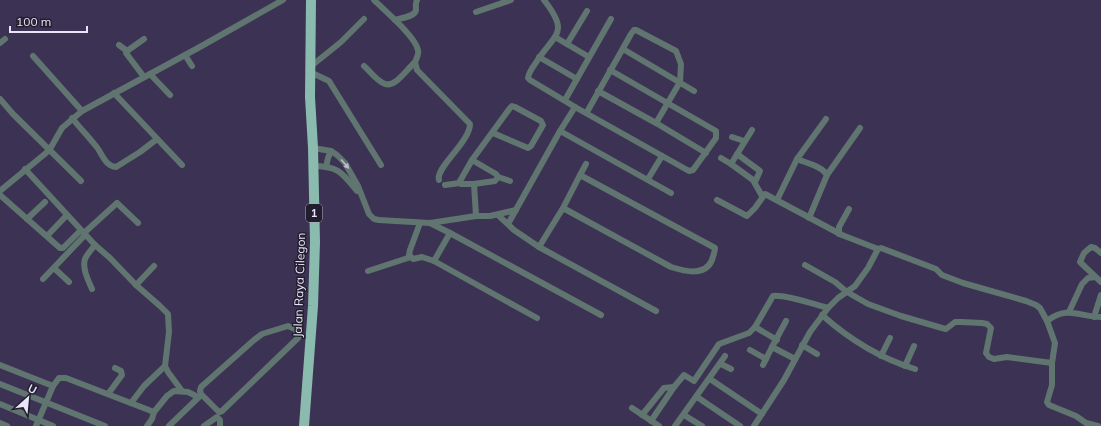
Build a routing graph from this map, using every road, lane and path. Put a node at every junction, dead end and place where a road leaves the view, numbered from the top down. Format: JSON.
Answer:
{"nodes":[{"id":1,"x":283,"y":0,"type":"edge"},
{"id":2,"x":311,"y":0,"type":"edge"},
{"id":3,"x":374,"y":0,"type":"edge"},
{"id":4,"x":417,"y":0,"type":"edge"},
{"id":5,"x":510,"y":0,"type":"edge"},
{"id":6,"x":544,"y":0,"type":"edge"},
{"id":7,"x":587,"y":11,"type":"dead end"},
{"id":8,"x":476,"y":12,"type":"dead end"},
{"id":9,"x":364,"y":19,"type":"dead end"},
{"id":10,"x":611,"y":19,"type":"dead end"},
{"id":11,"x":395,"y":20,"type":"junction"},
{"id":12,"x":555,"y":37,"type":"junction"},
{"id":13,"x":144,"y":39,"type":"dead end"},
{"id":14,"x":567,"y":44,"type":"junction"},
{"id":15,"x":119,"y":45,"type":"dead end"},
{"id":16,"x":623,"y":49,"type":"junction"},
{"id":17,"x":127,"y":51,"type":"junction"},
{"id":18,"x":185,"y":55,"type":"junction"},
{"id":19,"x":32,"y":56,"type":"dead end"},
{"id":20,"x":539,"y":57,"type":"junction"},
{"id":21,"x":589,"y":57,"type":"junction"},
{"id":22,"x":415,"y":62,"type":"junction"},
{"id":23,"x":192,"y":66,"type":"dead end"},
{"id":24,"x":364,"y":66,"type":"dead end"},
{"id":25,"x":310,"y":70,"type":"junction"},
{"id":26,"x":610,"y":70,"type":"junction"},
{"id":27,"x":150,"y":74,"type":"junction"},
{"id":28,"x":144,"y":77,"type":"junction"},
{"id":29,"x":577,"y":79,"type":"junction"},
{"id":30,"x":680,"y":82,"type":"junction"},
{"id":31,"x":694,"y":90,"type":"dead end"},
{"id":32,"x":598,"y":91,"type":"junction"},
{"id":33,"x":114,"y":93,"type":"junction"},
{"id":34,"x":170,"y":95,"type":"dead end"},
{"id":35,"x":0,"y":99,"type":"edge"},
{"id":36,"x":565,"y":100,"type":"junction"},
{"id":37,"x":667,"y":103,"type":"junction"},
{"id":38,"x":575,"y":107,"type":"junction"},
{"id":39,"x":82,"y":111,"type":"junction"},
{"id":40,"x":587,"y":112,"type":"junction"},
{"id":41,"x":72,"y":118,"type":"junction"},
{"id":42,"x":826,"y":119,"type":"dead end"},
{"id":43,"x":656,"y":123,"type":"junction"},
{"id":44,"x":860,"y":128,"type":"dead end"},
{"id":45,"x":752,"y":130,"type":"dead end"},
{"id":46,"x":560,"y":131,"type":"junction"},
{"id":47,"x":493,"y":133,"type":"junction"},
{"id":48,"x":732,"y":137,"type":"dead end"},
{"id":49,"x":157,"y":139,"type":"junction"},
{"id":50,"x":744,"y":141,"type":"junction"},
{"id":51,"x":313,"y":148,"type":"junction"},
{"id":52,"x":50,"y":149,"type":"junction"},
{"id":53,"x":331,"y":151,"type":"junction"},
{"id":54,"x":706,"y":153,"type":"junction"},
{"id":55,"x":737,"y":154,"type":"junction"},
{"id":56,"x":662,"y":156,"type":"junction"},
{"id":57,"x":721,"y":158,"type":"dead end"},
{"id":58,"x":797,"y":159,"type":"junction"},
{"id":59,"x":472,"y":160,"type":"junction"},
{"id":60,"x":586,"y":164,"type":"dead end"},
{"id":61,"x":731,"y":164,"type":"junction"},
{"id":62,"x":182,"y":165,"type":"dead end"},
{"id":63,"x":381,"y":165,"type":"dead end"},
{"id":64,"x":312,"y":166,"type":"junction"},
{"id":65,"x":326,"y":167,"type":"junction"},
{"id":66,"x":25,"y":169,"type":"junction"},
{"id":67,"x":580,"y":175,"type":"junction"},
{"id":68,"x":827,"y":175,"type":"junction"},
{"id":69,"x":498,"y":177,"type":"junction"},
{"id":70,"x":648,"y":179,"type":"junction"},
{"id":71,"x":439,"y":180,"type":"dead end"},
{"id":72,"x":81,"y":181,"type":"dead end"},
{"id":73,"x":510,"y":181,"type":"dead end"},
{"id":74,"x":754,"y":182,"type":"junction"},
{"id":75,"x":460,"y":183,"type":"junction"},
{"id":76,"x":474,"y":184,"type":"junction"},
{"id":77,"x":445,"y":186,"type":"dead end"},
{"id":78,"x":1,"y":188,"type":"edge"},
{"id":79,"x":671,"y":193,"type":"dead end"},
{"id":80,"x":0,"y":195,"type":"edge"},
{"id":81,"x":762,"y":196,"type":"junction"},
{"id":82,"x":362,"y":197,"type":"junction"},
{"id":83,"x":717,"y":200,"type":"dead end"},
{"id":84,"x":777,"y":200,"type":"junction"},
{"id":85,"x":45,"y":202,"type":"dead end"},
{"id":86,"x":563,"y":208,"type":"junction"},
{"id":87,"x":850,"y":209,"type":"dead end"},
{"id":88,"x":516,"y":210,"type":"junction"},
{"id":89,"x":498,"y":215,"type":"junction"},
{"id":90,"x":66,"y":216,"type":"dead end"},
{"id":91,"x":476,"y":216,"type":"junction"},
{"id":92,"x":808,"y":218,"type":"junction"},
{"id":93,"x":27,"y":219,"type":"junction"},
{"id":94,"x":138,"y":223,"type":"dead end"},
{"id":95,"x":420,"y":223,"type":"junction"},
{"id":96,"x":430,"y":223,"type":"junction"},
{"id":97,"x":508,"y":224,"type":"junction"},
{"id":98,"x":83,"y":233,"type":"junction"},
{"id":99,"x":450,"y":233,"type":"junction"},
{"id":100,"x":839,"y":234,"type":"junction"},
{"id":101,"x":47,"y":236,"type":"junction"},
{"id":102,"x":94,"y":245,"type":"junction"},
{"id":103,"x":540,"y":247,"type":"junction"},
{"id":104,"x":878,"y":249,"type":"junction"},
{"id":105,"x":1101,"y":253,"type":"edge"},
{"id":106,"x":411,"y":257,"type":"junction"},
{"id":107,"x":434,"y":261,"type":"junction"},
{"id":108,"x":805,"y":265,"type":"dead end"},
{"id":109,"x":154,"y":266,"type":"dead end"},
{"id":110,"x":54,"y":268,"type":"junction"},
{"id":111,"x":368,"y":272,"type":"dead end"},
{"id":112,"x":1095,"y":277,"type":"junction"},
{"id":113,"x":43,"y":279,"type":"dead end"},
{"id":114,"x":69,"y":282,"type":"dead end"},
{"id":115,"x":1101,"y":282,"type":"edge"},
{"id":116,"x":136,"y":285,"type":"junction"},
{"id":117,"x":92,"y":288,"type":"dead end"},
{"id":118,"x":847,"y":292,"type":"junction"},
{"id":119,"x":1101,"y":295,"type":"edge"},
{"id":120,"x":828,"y":308,"type":"junction"},
{"id":121,"x":656,"y":311,"type":"dead end"},
{"id":122,"x":1069,"y":312,"type":"junction"},
{"id":123,"x":601,"y":315,"type":"dead end"},
{"id":124,"x":822,"y":315,"type":"junction"},
{"id":125,"x":1094,"y":317,"type":"junction"},
{"id":126,"x":1101,"y":317,"type":"edge"},
{"id":127,"x":537,"y":318,"type":"dead end"},
{"id":128,"x":786,"y":321,"type":"dead end"},
{"id":129,"x":1047,"y":321,"type":"junction"},
{"id":130,"x":755,"y":327,"type":"junction"},
{"id":131,"x":311,"y":330,"type":"junction"},
{"id":132,"x":298,"y":332,"type":"junction"},
{"id":133,"x":890,"y":338,"type":"dead end"},
{"id":134,"x":777,"y":340,"type":"junction"},
{"id":135,"x":802,"y":345,"type":"junction"},
{"id":136,"x":772,"y":346,"type":"junction"},
{"id":137,"x":914,"y":346,"type":"dead end"},
{"id":138,"x":750,"y":350,"type":"dead end"},
{"id":139,"x":817,"y":354,"type":"dead end"},
{"id":140,"x":725,"y":356,"type":"dead end"},
{"id":141,"x":880,"y":356,"type":"junction"},
{"id":142,"x":796,"y":359,"type":"junction"},
{"id":143,"x":1052,"y":363,"type":"junction"},
{"id":144,"x":721,"y":364,"type":"junction"},
{"id":145,"x":0,"y":365,"type":"edge"},
{"id":146,"x":165,"y":366,"type":"junction"},
{"id":147,"x":905,"y":366,"type":"junction"},
{"id":148,"x":115,"y":368,"type":"dead end"},
{"id":149,"x":731,"y":369,"type":"dead end"},
{"id":150,"x":915,"y":369,"type":"dead end"},
{"id":151,"x":710,"y":379,"type":"junction"},
{"id":152,"x":694,"y":381,"type":"junction"},
{"id":153,"x":0,"y":384,"type":"edge"},
{"id":154,"x":53,"y":386,"type":"junction"},
{"id":155,"x":674,"y":387,"type":"junction"},
{"id":156,"x":703,"y":387,"type":"junction"},
{"id":157,"x":182,"y":391,"type":"junction"},
{"id":158,"x":108,"y":394,"type":"junction"},
{"id":159,"x":200,"y":396,"type":"junction"},
{"id":160,"x":697,"y":397,"type":"junction"},
{"id":161,"x":45,"y":403,"type":"junction"},
{"id":162,"x":130,"y":403,"type":"junction"},
{"id":163,"x":0,"y":404,"type":"edge"},
{"id":164,"x":632,"y":408,"type":"dead end"},
{"id":165,"x":154,"y":412,"type":"junction"},
{"id":166,"x":220,"y":412,"type":"junction"},
{"id":167,"x":762,"y":414,"type":"junction"},
{"id":168,"x":684,"y":415,"type":"junction"},
{"id":169,"x":642,"y":416,"type":"junction"},
{"id":170,"x":215,"y":418,"type":"junction"},
{"id":171,"x":651,"y":421,"type":"junction"},
{"id":172,"x":0,"y":423,"type":"edge"},
{"id":173,"x":37,"y":423,"type":"edge"},
{"id":174,"x":7,"y":426,"type":"edge"},
{"id":175,"x":53,"y":426,"type":"edge"},
{"id":176,"x":104,"y":426,"type":"edge"},
{"id":177,"x":146,"y":426,"type":"edge"},
{"id":178,"x":169,"y":426,"type":"edge"},
{"id":179,"x":204,"y":426,"type":"edge"},
{"id":180,"x":220,"y":426,"type":"edge"},
{"id":181,"x":304,"y":426,"type":"edge"},
{"id":182,"x":659,"y":426,"type":"edge"},
{"id":183,"x":675,"y":426,"type":"edge"},
{"id":184,"x":702,"y":426,"type":"edge"},
{"id":185,"x":740,"y":426,"type":"edge"},
{"id":186,"x":754,"y":426,"type":"edge"},
{"id":187,"x":1098,"y":426,"type":"edge"}],
"edges":[{"from":1,"to":18,"type":"street"},
{"from":2,"to":25,"type":"highway","name":"Jalan Raya Cilegon","number":"1"},
{"from":3,"to":11,"type":"street"},
{"from":4,"to":11,"type":"street"},
{"from":5,"to":8,"type":"street"},
{"from":6,"to":12,"type":"street"},
{"from":7,"to":14,"type":"street"},
{"from":9,"to":25,"type":"street"},
{"from":10,"to":21,"type":"street"},
{"from":11,"to":22,"type":"street"},
{"from":12,"to":14,"type":"street"},
{"from":12,"to":20,"type":"street"},
{"from":13,"to":17,"type":"street"},
{"from":14,"to":21,"type":"street"},
{"from":15,"to":17,"type":"street"},
{"from":16,"to":26,"type":"street"},
{"from":16,"to":30,"type":"street"},
{"from":16,"to":30,"type":"street"},
{"from":17,"to":28,"type":"street"},
{"from":18,"to":23,"type":"street"},
{"from":18,"to":27,"type":"street"},
{"from":19,"to":39,"type":"street"},
{"from":20,"to":29,"type":"street"},
{"from":20,"to":36,"type":"street"},
{"from":21,"to":29,"type":"street"},
{"from":22,"to":24,"type":"street"},
{"from":22,"to":71,"type":"street"},
{"from":25,"to":51,"type":"highway","name":"Jalan Raya Cilegon","number":"1"},
{"from":25,"to":63,"type":"street"},
{"from":26,"to":32,"type":"street"},
{"from":26,"to":37,"type":"street"},
{"from":27,"to":28,"type":"street"},
{"from":27,"to":34,"type":"street"},
{"from":28,"to":33,"type":"street"},
{"from":29,"to":36,"type":"street"},
{"from":30,"to":31,"type":"street"},
{"from":30,"to":37,"type":"street"},
{"from":32,"to":40,"type":"street"},
{"from":32,"to":43,"type":"street"},
{"from":33,"to":39,"type":"street"},
{"from":33,"to":49,"type":"street"},
{"from":35,"to":52,"type":"street"},
{"from":36,"to":38,"type":"street"},
{"from":37,"to":43,"type":"street"},
{"from":37,"to":54,"type":"street"},
{"from":38,"to":40,"type":"street"},
{"from":38,"to":46,"type":"street"},
{"from":39,"to":41,"type":"street"},
{"from":40,"to":56,"type":"street"},
{"from":41,"to":49,"type":"street"},
{"from":41,"to":52,"type":"street"},
{"from":42,"to":58,"type":"street"},
{"from":43,"to":54,"type":"street"},
{"from":44,"to":68,"type":"street"},
{"from":45,"to":50,"type":"street"},
{"from":46,"to":70,"type":"street"},
{"from":46,"to":88,"type":"street"},
{"from":47,"to":47,"type":"street"},
{"from":47,"to":59,"type":"street"},
{"from":48,"to":50,"type":"street"},
{"from":49,"to":62,"type":"street"},
{"from":50,"to":55,"type":"street"},
{"from":51,"to":53,"type":"street"},
{"from":51,"to":64,"type":"highway","name":"Jalan Raya Cilegon","number":"1"},
{"from":52,"to":66,"type":"street"},
{"from":52,"to":72,"type":"street"},
{"from":53,"to":65,"type":"street"},
{"from":53,"to":82,"type":"street","one_way":true},
{"from":54,"to":56,"type":"street"},
{"from":55,"to":61,"type":"street"},
{"from":55,"to":74,"type":"street"},
{"from":56,"to":70,"type":"street"},
{"from":57,"to":61,"type":"street"},
{"from":58,"to":68,"type":"street"},
{"from":58,"to":84,"type":"street"},
{"from":59,"to":69,"type":"street"},
{"from":59,"to":75,"type":"street"},
{"from":60,"to":67,"type":"street"},
{"from":61,"to":74,"type":"street"},
{"from":64,"to":65,"type":"street"},
{"from":64,"to":131,"type":"highway","name":"Jalan Raya Cilegon","number":"1"},
{"from":65,"to":82,"type":"street"},
{"from":66,"to":78,"type":"street"},
{"from":66,"to":98,"type":"street"},
{"from":67,"to":86,"type":"street"},
{"from":67,"to":86,"type":"street"},
{"from":68,"to":92,"type":"street"},
{"from":69,"to":73,"type":"street"},
{"from":69,"to":76,"type":"street"},
{"from":70,"to":79,"type":"street"},
{"from":74,"to":81,"type":"street"},
{"from":75,"to":76,"type":"street"},
{"from":75,"to":77,"type":"street"},
{"from":76,"to":91,"type":"street"},
{"from":80,"to":93,"type":"street"},
{"from":81,"to":83,"type":"street"},
{"from":81,"to":84,"type":"street"},
{"from":82,"to":95,"type":"street"},
{"from":84,"to":92,"type":"street"},
{"from":85,"to":93,"type":"street"},
{"from":86,"to":103,"type":"street"},
{"from":87,"to":100,"type":"street"},
{"from":88,"to":89,"type":"street"},
{"from":88,"to":97,"type":"street"},
{"from":89,"to":91,"type":"street"},
{"from":89,"to":97,"type":"street"},
{"from":90,"to":101,"type":"street"},
{"from":91,"to":96,"type":"street"},
{"from":92,"to":100,"type":"street"},
{"from":93,"to":101,"type":"street"},
{"from":94,"to":98,"type":"street"},
{"from":95,"to":96,"type":"street"},
{"from":95,"to":106,"type":"street"},
{"from":96,"to":99,"type":"street"},
{"from":97,"to":103,"type":"street"},
{"from":98,"to":101,"type":"street"},
{"from":98,"to":102,"type":"street"},
{"from":98,"to":110,"type":"street"},
{"from":99,"to":107,"type":"street"},
{"from":99,"to":123,"type":"street"},
{"from":100,"to":104,"type":"street"},
{"from":102,"to":116,"type":"street"},
{"from":102,"to":117,"type":"street"},
{"from":103,"to":121,"type":"street"},
{"from":104,"to":118,"type":"street"},
{"from":104,"to":129,"type":"street"},
{"from":105,"to":112,"type":"street"},
{"from":106,"to":107,"type":"street"},
{"from":106,"to":111,"type":"street"},
{"from":107,"to":127,"type":"street"},
{"from":108,"to":118,"type":"street"},
{"from":109,"to":116,"type":"street"},
{"from":110,"to":113,"type":"street"},
{"from":110,"to":114,"type":"street"},
{"from":112,"to":115,"type":"street"},
{"from":112,"to":122,"type":"street"},
{"from":116,"to":146,"type":"street"},
{"from":118,"to":120,"type":"street"},
{"from":118,"to":143,"type":"street"},
{"from":119,"to":125,"type":"street"},
{"from":120,"to":124,"type":"street"},
{"from":120,"to":130,"type":"street"},
{"from":122,"to":125,"type":"street"},
{"from":122,"to":129,"type":"street"},
{"from":124,"to":135,"type":"street"},
{"from":124,"to":141,"type":"street"},
{"from":125,"to":126,"type":"street"},
{"from":128,"to":134,"type":"street"},
{"from":129,"to":143,"type":"street"},
{"from":130,"to":134,"type":"street"},
{"from":130,"to":152,"type":"street"},
{"from":131,"to":132,"type":"street"},
{"from":131,"to":181,"type":"highway","name":"Jalan Raya Cilegon","number":"1"},
{"from":132,"to":159,"type":"street"},
{"from":132,"to":166,"type":"street"},
{"from":133,"to":141,"type":"street"},
{"from":134,"to":136,"type":"street"},
{"from":135,"to":139,"type":"street"},
{"from":135,"to":142,"type":"street"},
{"from":136,"to":138,"type":"street"},
{"from":136,"to":142,"type":"street"},
{"from":137,"to":147,"type":"street"},
{"from":140,"to":144,"type":"street"},
{"from":141,"to":147,"type":"street"},
{"from":142,"to":167,"type":"street"},
{"from":143,"to":187,"type":"street"},
{"from":144,"to":149,"type":"street"},
{"from":144,"to":151,"type":"street"},
{"from":145,"to":154,"type":"street"},
{"from":146,"to":157,"type":"street"},
{"from":146,"to":162,"type":"street"},
{"from":147,"to":150,"type":"street"},
{"from":148,"to":158,"type":"street"},
{"from":151,"to":156,"type":"street"},
{"from":151,"to":167,"type":"street"},
{"from":152,"to":155,"type":"street"},
{"from":152,"to":156,"type":"street"},
{"from":153,"to":161,"type":"street"},
{"from":154,"to":158,"type":"street"},
{"from":154,"to":161,"type":"street"},
{"from":155,"to":169,"type":"street"},
{"from":155,"to":171,"type":"street"},
{"from":156,"to":160,"type":"street"},
{"from":157,"to":159,"type":"street"},
{"from":157,"to":165,"type":"street"},
{"from":158,"to":162,"type":"street"},
{"from":159,"to":166,"type":"street"},
{"from":159,"to":178,"type":"street"},
{"from":160,"to":168,"type":"street"},
{"from":160,"to":185,"type":"street"},
{"from":161,"to":173,"type":"street"},
{"from":161,"to":176,"type":"street"},
{"from":162,"to":165,"type":"street"},
{"from":163,"to":173,"type":"street"},
{"from":164,"to":169,"type":"street"},
{"from":165,"to":177,"type":"street"},
{"from":166,"to":170,"type":"street"},
{"from":167,"to":186,"type":"street"},
{"from":168,"to":183,"type":"street"},
{"from":168,"to":184,"type":"street"},
{"from":169,"to":171,"type":"street"},
{"from":170,"to":179,"type":"street"},
{"from":170,"to":180,"type":"street"},
{"from":171,"to":182,"type":"street"},
{"from":172,"to":174,"type":"street"},
{"from":173,"to":175,"type":"street"}]}
